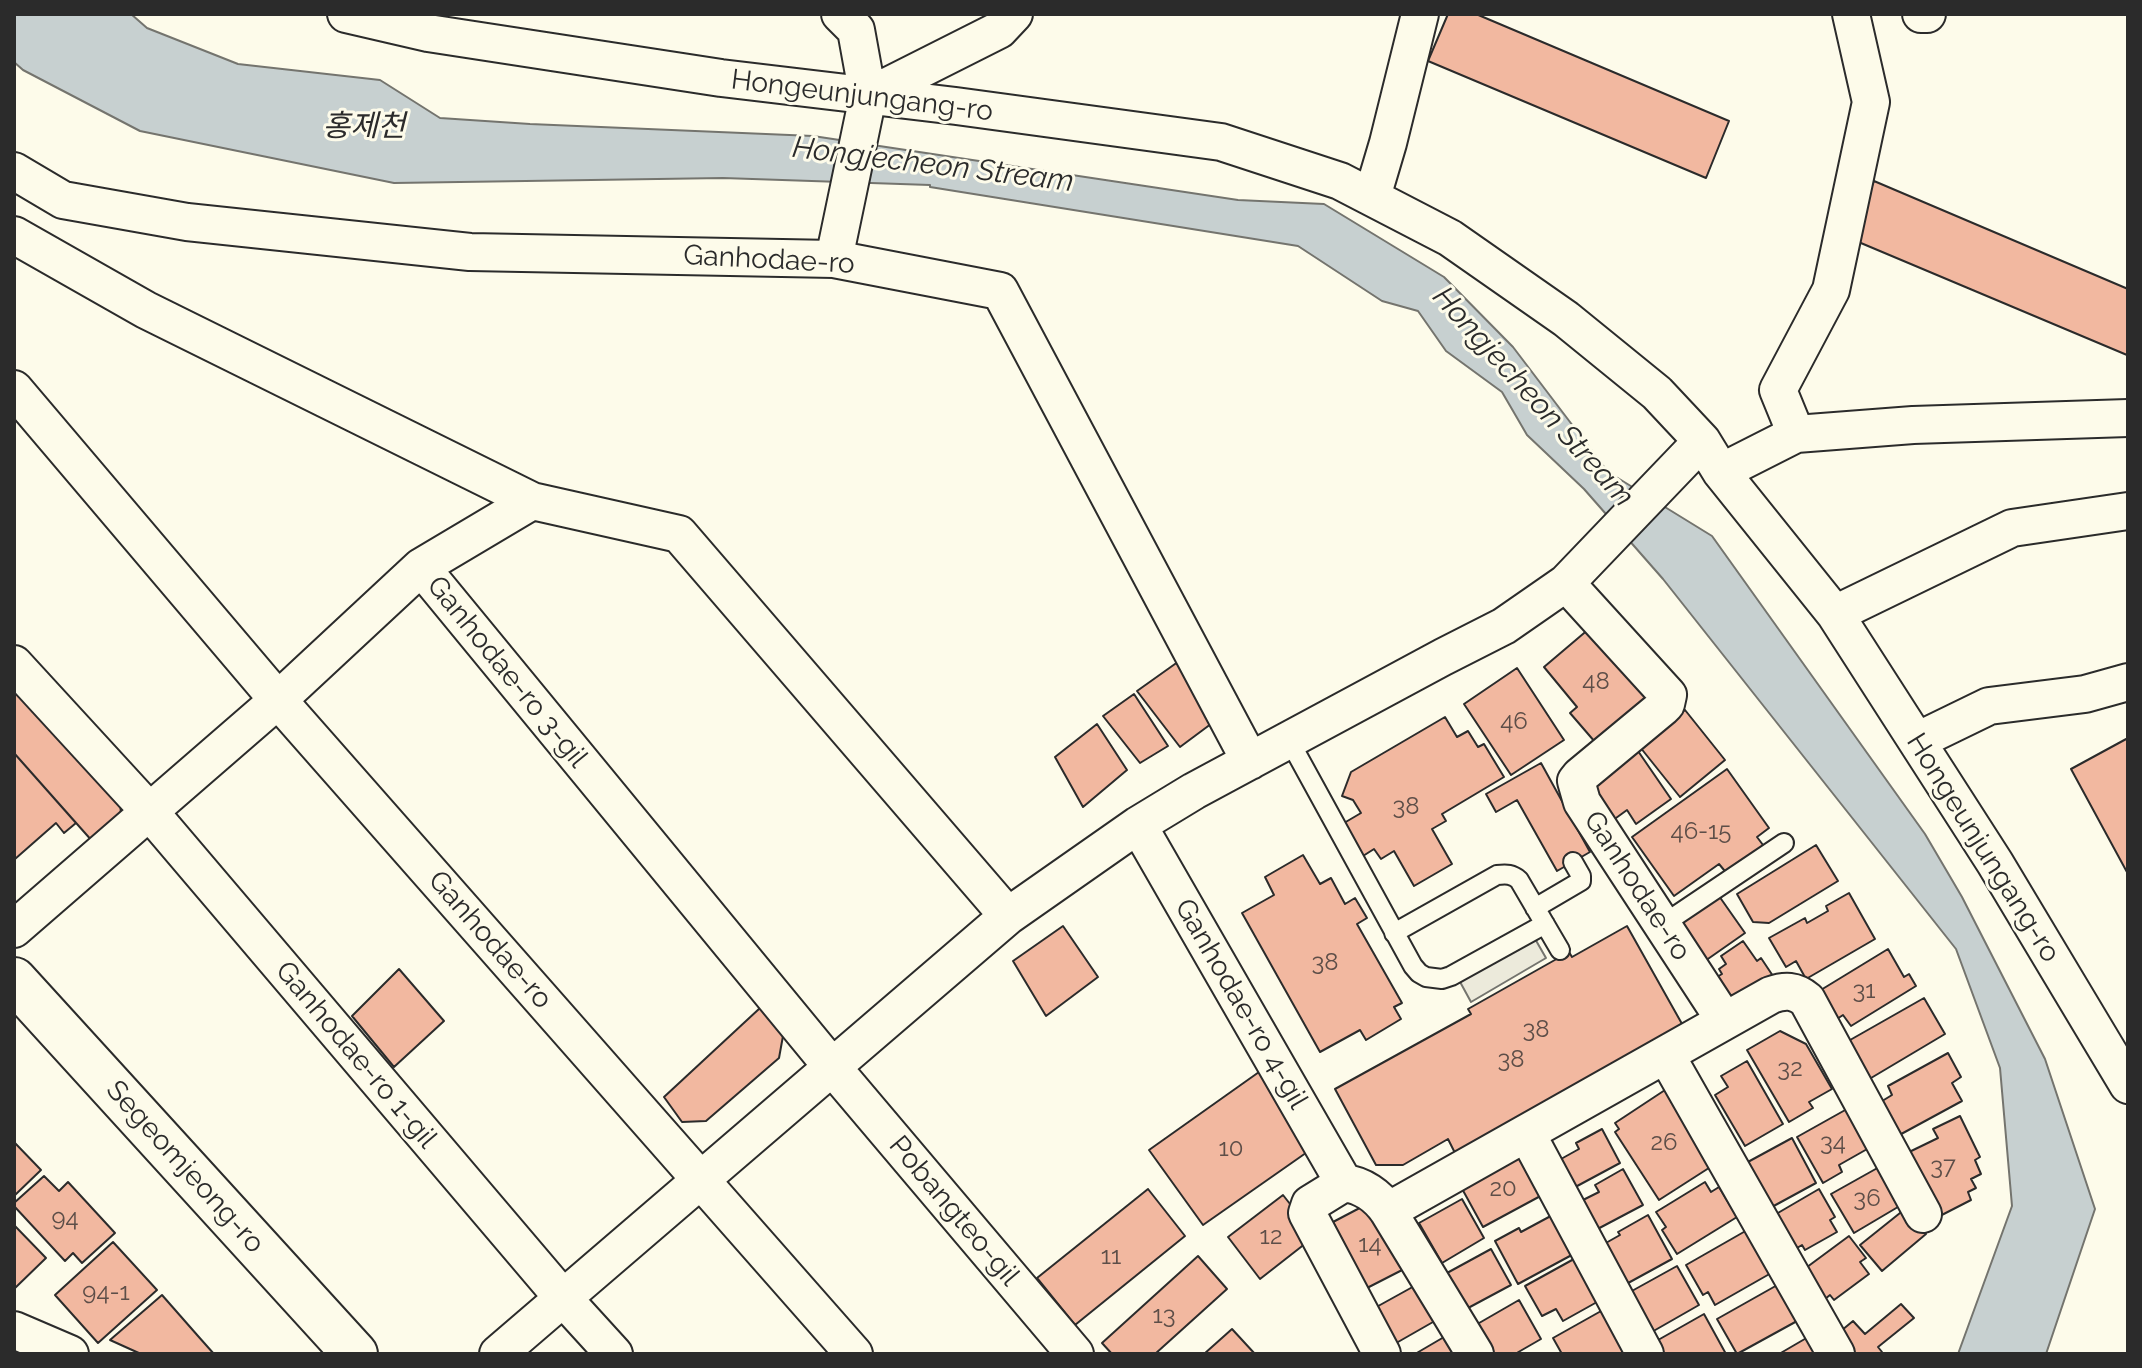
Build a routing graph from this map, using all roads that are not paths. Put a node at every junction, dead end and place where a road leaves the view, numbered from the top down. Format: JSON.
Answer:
{"nodes":[{"id":1,"x":346,"y":14,"type":"edge"},
{"id":2,"x":840,"y":14,"type":"edge"},
{"id":3,"x":1014,"y":14,"type":"edge"},
{"id":4,"x":1420,"y":14,"type":"edge"},
{"id":5,"x":1851,"y":14,"type":"edge"},
{"id":6,"x":513,"y":30,"type":"edge"},
{"id":7,"x":868,"y":96,"type":"junction"},
{"id":8,"x":14,"y":171,"type":"edge"},
{"id":9,"x":1372,"y":197,"type":"junction"},
{"id":10,"x":14,"y":235,"type":"edge"},
{"id":11,"x":834,"y":259,"type":"junction"},
{"id":12,"x":14,"y":389,"type":"edge"},
{"id":13,"x":2128,"y":418,"type":"edge"},
{"id":14,"x":1796,"y":434,"type":"junction"},
{"id":15,"x":1696,"y":447,"type":"junction"},
{"id":16,"x":1721,"y":472,"type":"junction"},
{"id":17,"x":532,"y":501,"type":"junction"},
{"id":18,"x":2128,"y":511,"type":"edge"},
{"id":19,"x":421,"y":567,"type":"junction"},
{"id":20,"x":1569,"y":580,"type":"junction"},
{"id":21,"x":1835,"y":614,"type":"junction"},
{"id":22,"x":14,"y":664,"type":"edge"},
{"id":23,"x":2128,"y":682,"type":"edge"},
{"id":24,"x":278,"y":700,"type":"junction"},
{"id":25,"x":1289,"y":740,"type":"junction"},
{"id":26,"x":1917,"y":741,"type":"junction"},
{"id":27,"x":1250,"y":761,"type":"junction"},
{"id":28,"x":149,"y":811,"type":"junction"},
{"id":29,"x":1138,"y":825,"type":"junction"},
{"id":30,"x":1784,"y":843,"type":"dead end"},
{"id":31,"x":1573,"y":862,"type":"dead end"},
{"id":32,"x":1008,"y":916,"type":"junction"},
{"id":33,"x":1540,"y":916,"type":"junction"},
{"id":34,"x":1662,"y":925,"type":"junction"},
{"id":35,"x":14,"y":929,"type":"edge"},
{"id":36,"x":1394,"y":933,"type":"junction"},
{"id":37,"x":1560,"y":950,"type":"dead end"},
{"id":38,"x":14,"y":980,"type":"edge"},
{"id":39,"x":1725,"y":1021,"type":"junction"},
{"id":40,"x":1666,"y":1055,"type":"junction"},
{"id":41,"x":833,"y":1068,"type":"junction"},
{"id":42,"x":2128,"y":1085,"type":"edge"},
{"id":43,"x":1527,"y":1134,"type":"junction"},
{"id":44,"x":701,"y":1181,"type":"junction"},
{"id":45,"x":1344,"y":1183,"type":"junction"},
{"id":46,"x":1388,"y":1211,"type":"junction"},
{"id":47,"x":1923,"y":1214,"type":"dead end"},
{"id":48,"x":563,"y":1298,"type":"junction"},
{"id":49,"x":14,"y":1330,"type":"edge"},
{"id":50,"x":70,"y":1354,"type":"edge"},
{"id":51,"x":355,"y":1354,"type":"edge"},
{"id":52,"x":498,"y":1354,"type":"edge"},
{"id":53,"x":614,"y":1354,"type":"edge"},
{"id":54,"x":854,"y":1354,"type":"edge"},
{"id":55,"x":1075,"y":1354,"type":"edge"},
{"id":56,"x":1382,"y":1354,"type":"edge"},
{"id":57,"x":1475,"y":1354,"type":"edge"},
{"id":58,"x":1645,"y":1354,"type":"edge"},
{"id":59,"x":1836,"y":1354,"type":"edge"}],
"edges":[{"from":1,"to":6,"type":"street","name":"Hongeunjungang-ro"},
{"from":2,"to":7,"type":"street"},
{"from":3,"to":7,"type":"street"},
{"from":4,"to":9,"type":"street"},
{"from":5,"to":14,"type":"street"},
{"from":6,"to":7,"type":"street","name":"Hongeunjungang-ro"},
{"from":7,"to":9,"type":"street","name":"Hongeunjungang-ro"},
{"from":7,"to":11,"type":"street"},
{"from":8,"to":11,"type":"street","name":"Ganhodae-ro"},
{"from":9,"to":15,"type":"street","name":"Hongeunjungang-ro"},
{"from":10,"to":17,"type":"street"},
{"from":11,"to":27,"type":"street","name":"Ganhodae-ro"},
{"from":12,"to":24,"type":"street","name":"Ganhodae-ro"},
{"from":13,"to":14,"type":"street"},
{"from":14,"to":16,"type":"street"},
{"from":15,"to":16,"type":"street","name":"Hongeunjungang-ro"},
{"from":15,"to":20,"type":"street"},
{"from":16,"to":21,"type":"street","name":"Hongeunjungang-ro"},
{"from":17,"to":19,"type":"street","name":"Ganhodae-ro 3-gil"},
{"from":17,"to":32,"type":"street"},
{"from":18,"to":21,"type":"street"},
{"from":19,"to":24,"type":"street"},
{"from":19,"to":41,"type":"street","name":"Ganhodae-ro 3-gil"},
{"from":20,"to":25,"type":"street"},
{"from":20,"to":34,"type":"street","name":"Ganhodae-ro"},
{"from":21,"to":26,"type":"street","name":"Hongeunjungang-ro"},
{"from":22,"to":28,"type":"street","name":"Ganhodae-ro 1-gil"},
{"from":23,"to":26,"type":"street"},
{"from":24,"to":28,"type":"street"},
{"from":24,"to":44,"type":"street","name":"Ganhodae-ro"},
{"from":25,"to":27,"type":"street"},
{"from":25,"to":36,"type":"lane"},
{"from":26,"to":42,"type":"street","name":"Hongeunjungang-ro"},
{"from":27,"to":29,"type":"street"},
{"from":28,"to":35,"type":"street"},
{"from":28,"to":48,"type":"street","name":"Ganhodae-ro 1-gil"},
{"from":29,"to":32,"type":"street"},
{"from":29,"to":45,"type":"street","name":"Ganhodae-ro 4-gil"},
{"from":30,"to":34,"type":"lane"},
{"from":31,"to":33,"type":"lane"},
{"from":32,"to":41,"type":"street"},
{"from":33,"to":36,"type":"lane"},
{"from":33,"to":36,"type":"lane"},
{"from":33,"to":37,"type":"lane"},
{"from":34,"to":39,"type":"street","name":"Ganhodae-ro"},
{"from":38,"to":51,"type":"main road","name":"Segeomjeong-ro"},
{"from":39,"to":40,"type":"street"},
{"from":39,"to":47,"type":"street"},
{"from":40,"to":43,"type":"street"},
{"from":40,"to":59,"type":"street"},
{"from":41,"to":44,"type":"street"},
{"from":41,"to":55,"type":"street","name":"Pobangteo-gil"},
{"from":43,"to":46,"type":"street"},
{"from":43,"to":58,"type":"street"},
{"from":44,"to":48,"type":"street"},
{"from":44,"to":54,"type":"street","name":"Ganhodae-ro"},
{"from":45,"to":46,"type":"street"},
{"from":45,"to":56,"type":"street"},
{"from":46,"to":57,"type":"street"},
{"from":48,"to":52,"type":"street"},
{"from":48,"to":53,"type":"street","name":"Ganhodae-ro 1-gil"},
{"from":49,"to":50,"type":"street"}]}
